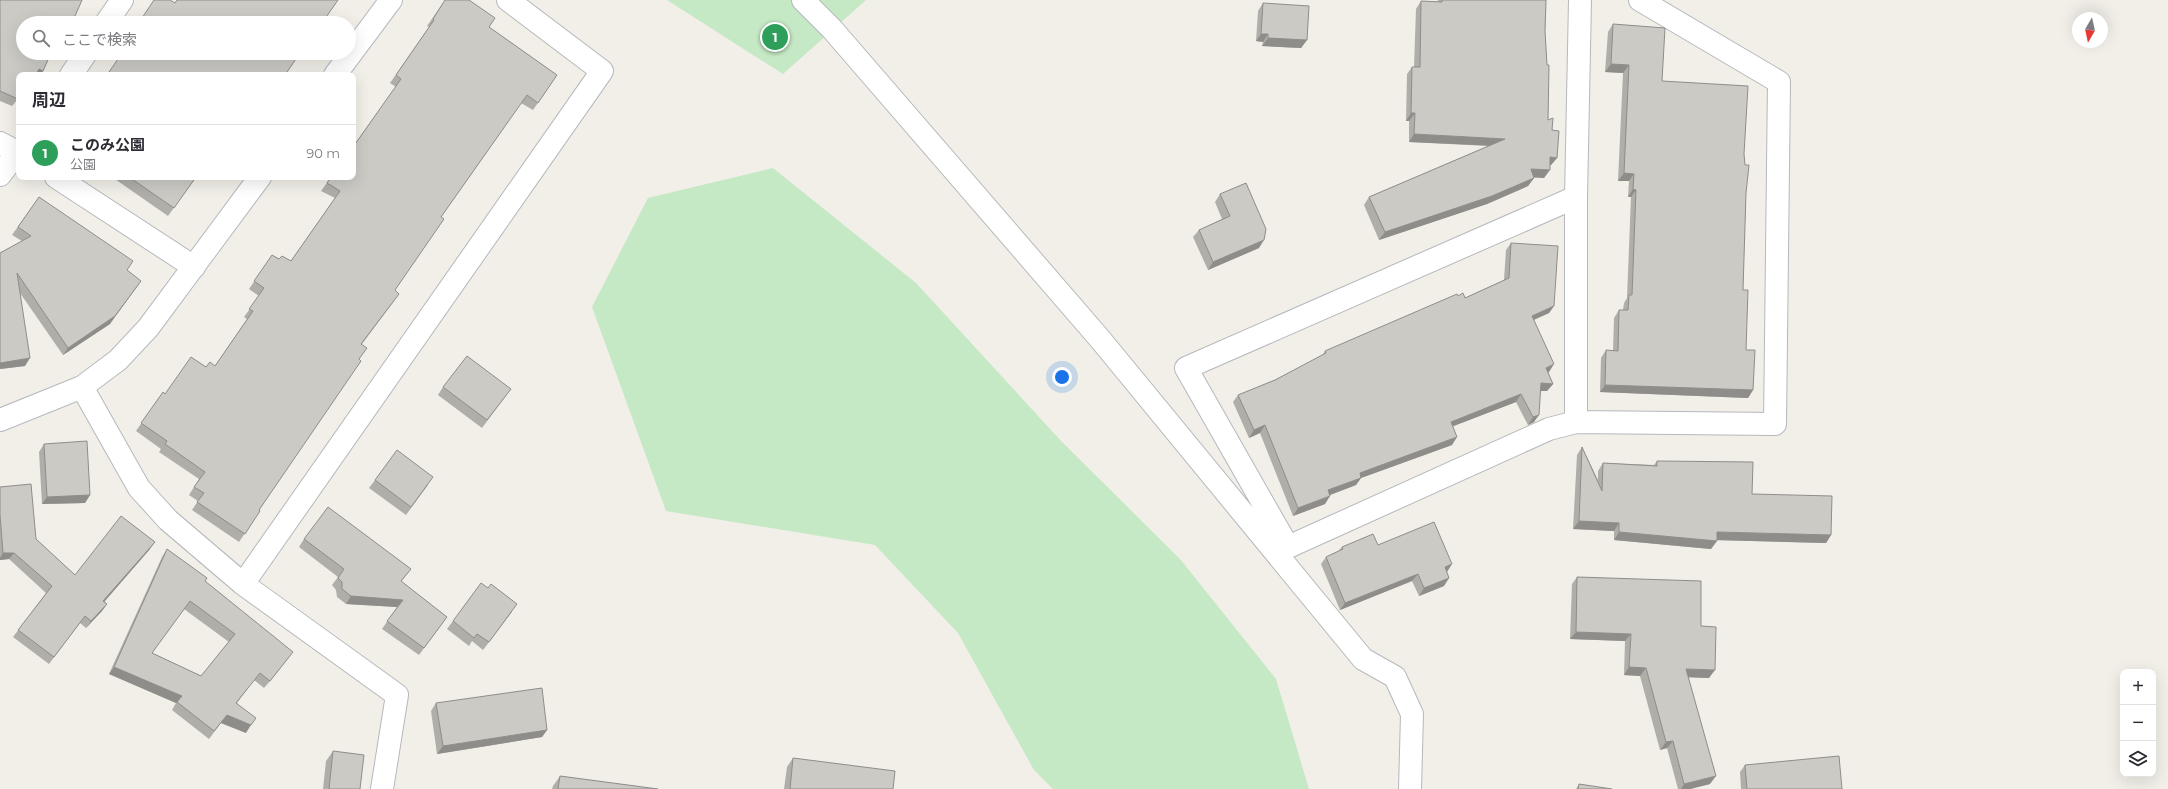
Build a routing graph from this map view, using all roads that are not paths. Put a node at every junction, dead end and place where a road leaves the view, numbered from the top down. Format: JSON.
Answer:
{"nodes":[{"id":1,"x":122,"y":0,"type":"edge"},
{"id":2,"x":391,"y":0,"type":"edge"},
{"id":3,"x":508,"y":0,"type":"edge"},
{"id":4,"x":803,"y":0,"type":"edge"},
{"id":5,"x":1580,"y":0,"type":"edge"},
{"id":6,"x":1640,"y":0,"type":"edge"},
{"id":7,"x":111,"y":16,"type":"edge"},
{"id":8,"x":356,"y":47,"type":"edge"},
{"id":9,"x":81,"y":60,"type":"edge"},
{"id":10,"x":346,"y":60,"type":"edge"},
{"id":11,"x":73,"y":72,"type":"edge"},
{"id":12,"x":337,"y":72,"type":"edge"},
{"id":13,"x":14,"y":149,"type":"edge"},
{"id":14,"x":0,"y":175,"type":"edge"},
{"id":15,"x":61,"y":180,"type":"edge"},
{"id":16,"x":258,"y":180,"type":"edge"},
{"id":17,"x":1576,"y":197,"type":"junction"},
{"id":18,"x":194,"y":267,"type":"junction"},
{"id":19,"x":82,"y":387,"type":"junction"},
{"id":20,"x":0,"y":420,"type":"edge"},
{"id":21,"x":1576,"y":422,"type":"junction"},
{"id":22,"x":243,"y":584,"type":"junction"},
{"id":23,"x":382,"y":789,"type":"edge"},
{"id":24,"x":1410,"y":789,"type":"edge"}],
"edges":[{"from":1,"to":7,"type":"street"},
{"from":2,"to":8,"type":"street"},
{"from":3,"to":22,"type":"street"},
{"from":4,"to":24,"type":"street"},
{"from":5,"to":17,"type":"street"},
{"from":6,"to":21,"type":"street"},
{"from":9,"to":11,"type":"street"},
{"from":10,"to":12,"type":"street"},
{"from":13,"to":14,"type":"street"},
{"from":15,"to":18,"type":"street"},
{"from":16,"to":18,"type":"street"},
{"from":17,"to":21,"type":"street"},
{"from":17,"to":21,"type":"street"},
{"from":18,"to":19,"type":"street"},
{"from":19,"to":20,"type":"street"},
{"from":19,"to":22,"type":"street"},
{"from":22,"to":23,"type":"street"}]}
